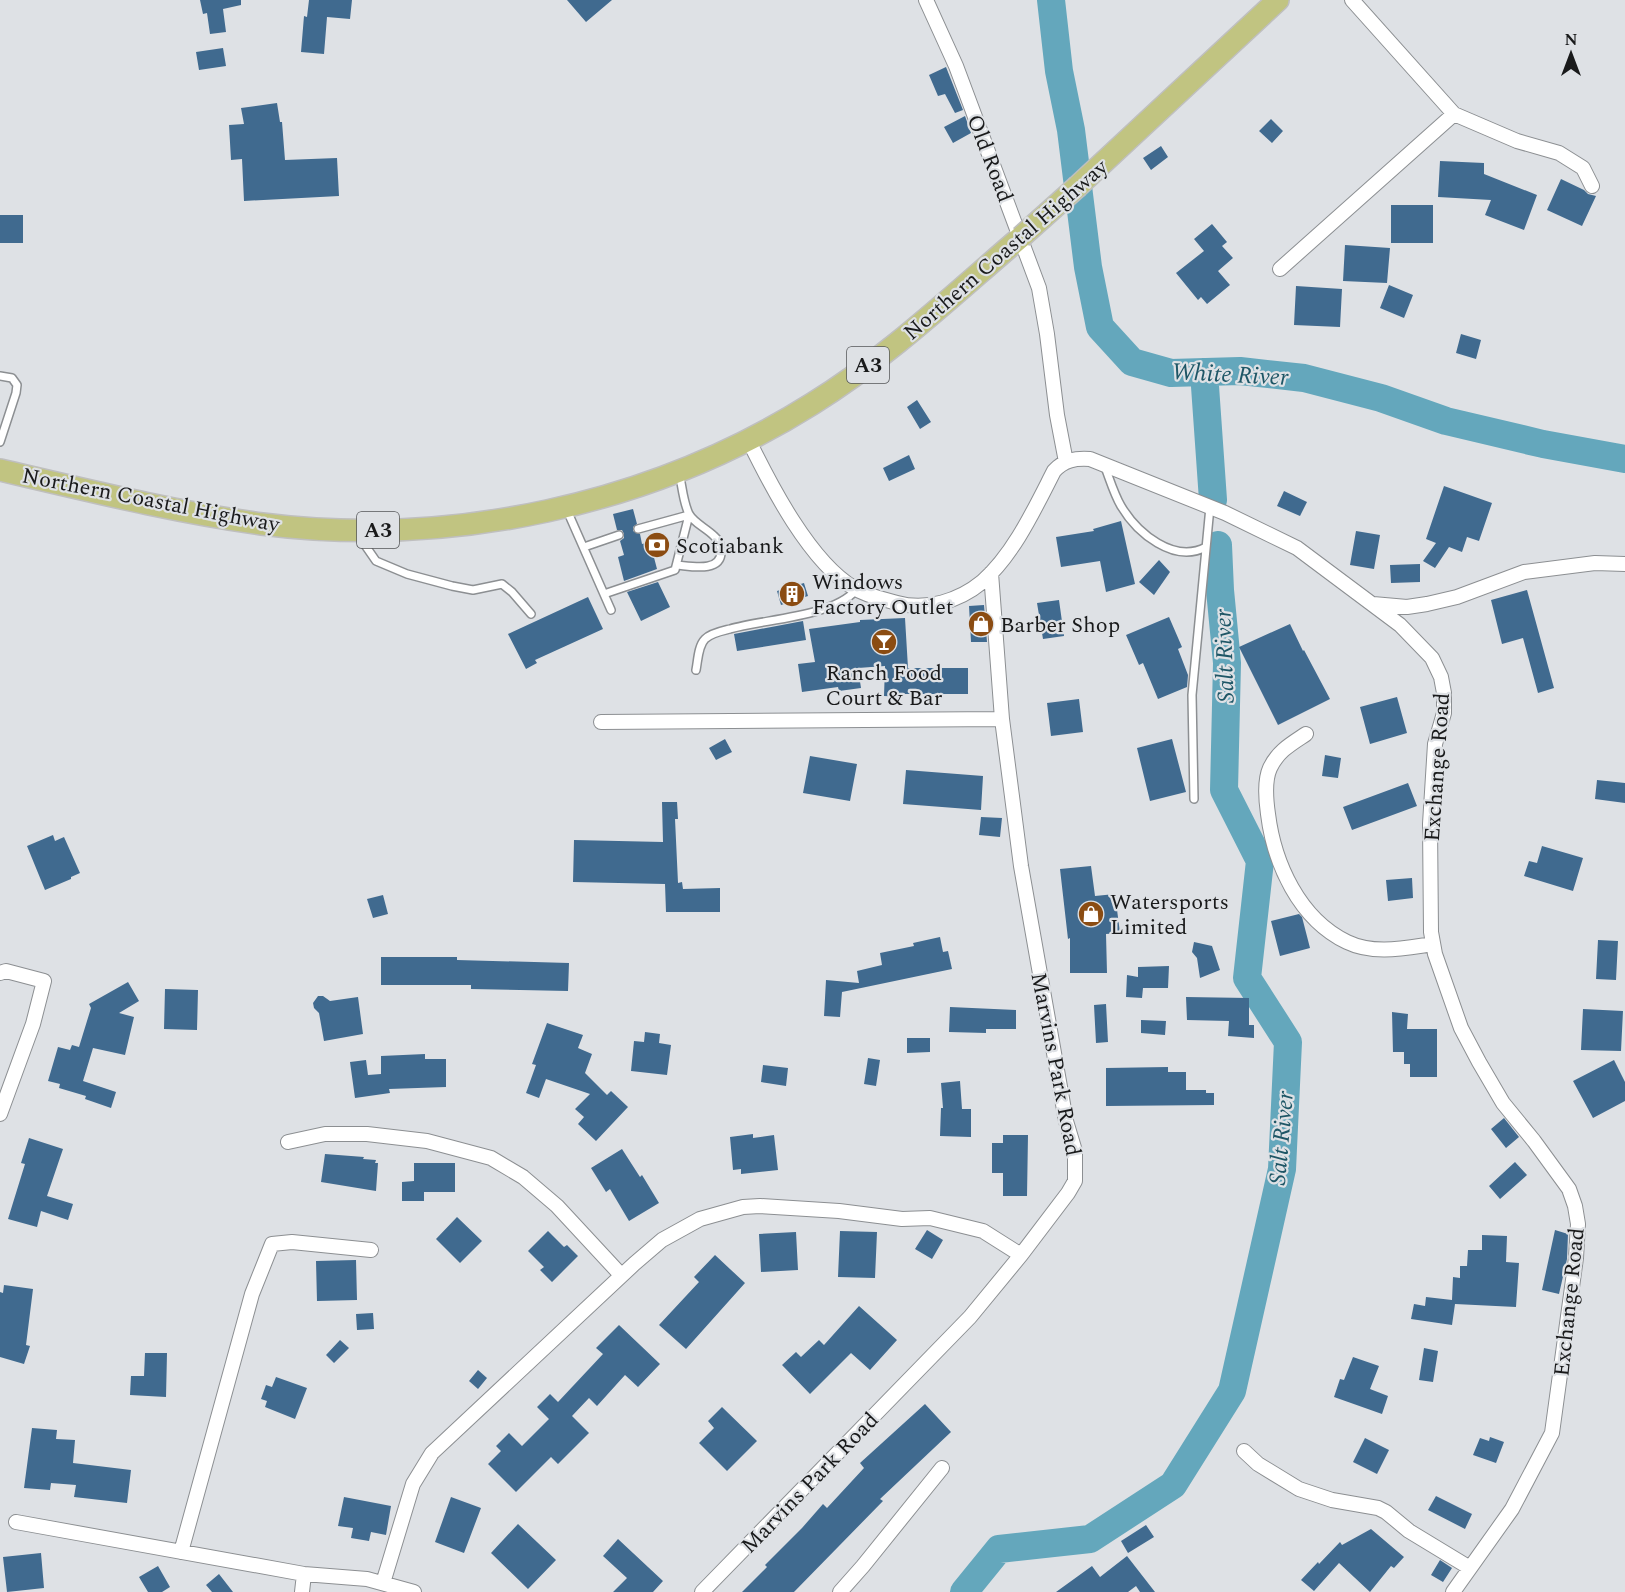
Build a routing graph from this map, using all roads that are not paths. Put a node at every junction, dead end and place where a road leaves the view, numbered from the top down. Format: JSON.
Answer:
{"nodes":[{"id":1,"x":926,"y":0,"type":"edge"},
{"id":2,"x":1278,"y":0,"type":"edge"},
{"id":3,"x":1352,"y":0,"type":"edge"},
{"id":4,"x":1454,"y":114,"type":"junction"},
{"id":5,"x":1592,"y":186,"type":"dead end"},
{"id":6,"x":1280,"y":269,"type":"dead end"},
{"id":7,"x":0,"y":376,"type":"edge"},
{"id":8,"x":3,"y":426,"type":"edge"},
{"id":9,"x":749,"y":441,"type":"junction"},
{"id":10,"x":0,"y":442,"type":"edge"},
{"id":11,"x":1066,"y":462,"type":"junction"},
{"id":12,"x":1104,"y":464,"type":"junction"},
{"id":13,"x":0,"y":470,"type":"edge"},
{"id":14,"x":679,"y":472,"type":"junction"},
{"id":15,"x":565,"y":506,"type":"junction"},
{"id":16,"x":1210,"y":507,"type":"junction"},
{"id":17,"x":689,"y":515,"type":"junction"},
{"id":18,"x":638,"y":529,"type":"dead end"},
{"id":19,"x":354,"y":530,"type":"junction"},
{"id":20,"x":619,"y":535,"type":"dead end"},
{"id":21,"x":584,"y":547,"type":"junction"},
{"id":22,"x":1206,"y":547,"type":"junction"},
{"id":23,"x":1625,"y":564,"type":"edge"},
{"id":24,"x":677,"y":566,"type":"junction"},
{"id":25,"x":990,"y":573,"type":"junction"},
{"id":26,"x":855,"y":590,"type":"junction"},
{"id":27,"x":603,"y":594,"type":"junction"},
{"id":28,"x":1371,"y":604,"type":"junction"},
{"id":29,"x":611,"y":610,"type":"dead end"},
{"id":30,"x":531,"y":614,"type":"dead end"},
{"id":31,"x":696,"y":670,"type":"dead end"},
{"id":32,"x":1002,"y":719,"type":"junction"},
{"id":33,"x":601,"y":722,"type":"dead end"},
{"id":34,"x":1306,"y":734,"type":"dead end"},
{"id":35,"x":1194,"y":799,"type":"dead end"},
{"id":36,"x":1433,"y":944,"type":"junction"},
{"id":37,"x":0,"y":973,"type":"edge"},
{"id":38,"x":0,"y":1114,"type":"edge"},
{"id":39,"x":288,"y":1142,"type":"dead end"},
{"id":40,"x":371,"y":1250,"type":"dead end"},
{"id":41,"x":1021,"y":1256,"type":"junction"},
{"id":42,"x":621,"y":1275,"type":"junction"},
{"id":43,"x":1244,"y":1451,"type":"dead end"},
{"id":44,"x":942,"y":1468,"type":"dead end"},
{"id":45,"x":16,"y":1522,"type":"dead end"},
{"id":46,"x":181,"y":1552,"type":"junction"},
{"id":47,"x":1470,"y":1568,"type":"junction"},
{"id":48,"x":304,"y":1574,"type":"junction"},
{"id":49,"x":383,"y":1583,"type":"junction"},
{"id":50,"x":302,"y":1592,"type":"edge"},
{"id":51,"x":414,"y":1592,"type":"edge"},
{"id":52,"x":702,"y":1592,"type":"edge"},
{"id":53,"x":840,"y":1592,"type":"edge"},
{"id":54,"x":1453,"y":1592,"type":"edge"}],
"edges":[{"from":1,"to":11,"type":"street","name":"Old Road"},
{"from":2,"to":9,"type":"main road","name":"Northern Coastal Highway","number":"A3","bridge":true},
{"from":3,"to":4,"type":"street"},
{"from":4,"to":5,"type":"street"},
{"from":4,"to":6,"type":"street"},
{"from":7,"to":8,"type":"lane"},
{"from":8,"to":10,"type":"lane"},
{"from":9,"to":14,"type":"main road","name":"Northern Coastal Highway","number":"A3"},
{"from":9,"to":26,"type":"street"},
{"from":11,"to":12,"type":"street","name":"Exchange Road"},
{"from":11,"to":25,"type":"street"},
{"from":12,"to":16,"type":"street","name":"Exchange Road"},
{"from":12,"to":22,"type":"lane"},
{"from":13,"to":19,"type":"main road","name":"Northern Coastal Highway","number":"A3"},
{"from":14,"to":15,"type":"main road","name":"Northern Coastal Highway","number":"A3"},
{"from":14,"to":17,"type":"lane"},
{"from":15,"to":19,"type":"main road","name":"Northern Coastal Highway","number":"A3"},
{"from":15,"to":21,"type":"lane"},
{"from":16,"to":22,"type":"lane"},
{"from":16,"to":28,"type":"street","name":"Exchange Road"},
{"from":17,"to":18,"type":"lane"},
{"from":17,"to":24,"type":"lane"},
{"from":17,"to":24,"type":"lane"},
{"from":19,"to":30,"type":"lane"},
{"from":20,"to":21,"type":"lane"},
{"from":21,"to":27,"type":"lane"},
{"from":22,"to":35,"type":"lane"},
{"from":23,"to":28,"type":"street"},
{"from":24,"to":27,"type":"lane"},
{"from":25,"to":26,"type":"street"},
{"from":25,"to":32,"type":"street","name":"Marvins Park Road"},
{"from":26,"to":31,"type":"lane"},
{"from":27,"to":29,"type":"lane"},
{"from":28,"to":36,"type":"street","name":"Exchange Road"},
{"from":32,"to":33,"type":"street"},
{"from":32,"to":41,"type":"street","name":"Marvins Park Road"},
{"from":34,"to":36,"type":"street"},
{"from":36,"to":47,"type":"street","name":"Exchange Road"},
{"from":37,"to":38,"type":"street"},
{"from":39,"to":42,"type":"street"},
{"from":40,"to":46,"type":"street"},
{"from":41,"to":42,"type":"street"},
{"from":41,"to":52,"type":"street","name":"Marvins Park Road"},
{"from":42,"to":49,"type":"street"},
{"from":43,"to":47,"type":"street"},
{"from":44,"to":53,"type":"street"},
{"from":45,"to":46,"type":"street"},
{"from":46,"to":48,"type":"street"},
{"from":47,"to":54,"type":"street","name":"Exchange Road"},
{"from":48,"to":49,"type":"street"},
{"from":48,"to":50,"type":"street"},
{"from":49,"to":51,"type":"street"}]}
